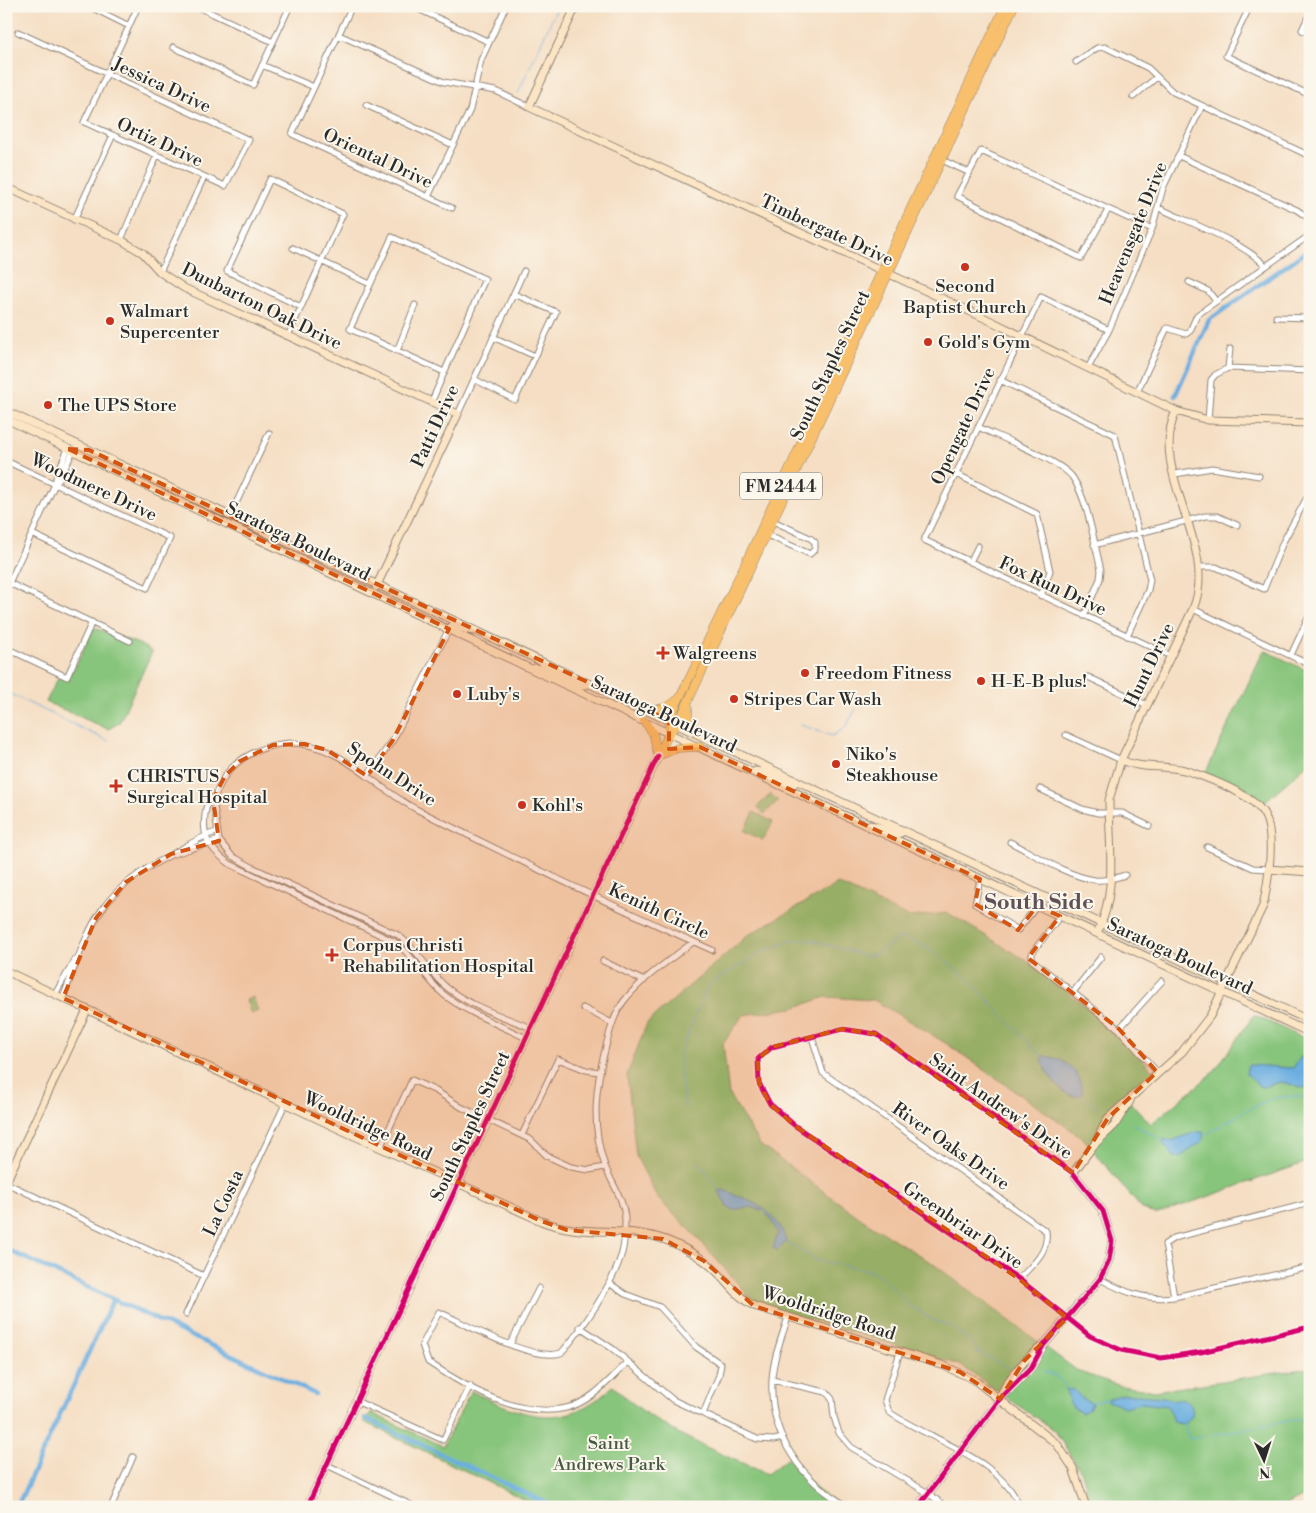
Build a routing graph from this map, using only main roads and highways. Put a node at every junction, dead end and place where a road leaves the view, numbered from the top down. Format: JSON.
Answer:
{"nodes":[{"id":1,"x":1005,"y":6,"type":"edge"},
{"id":2,"x":1014,"y":6,"type":"edge"},
{"id":3,"x":943,"y":140,"type":"junction"},
{"id":4,"x":934,"y":160,"type":"junction"},
{"id":5,"x":942,"y":160,"type":"junction"},
{"id":6,"x":933,"y":179,"type":"junction"},
{"id":7,"x":885,"y":274,"type":"junction"},
{"id":8,"x":796,"y":455,"type":"junction"},
{"id":9,"x":796,"y":472,"type":"junction"},
{"id":10,"x":787,"y":473,"type":"junction"},
{"id":11,"x":788,"y":490,"type":"junction"},
{"id":12,"x":743,"y":568,"type":"junction"},
{"id":13,"x":745,"y":582,"type":"junction"},
{"id":14,"x":679,"y":699,"type":"junction"},
{"id":15,"x":688,"y":702,"type":"junction"},
{"id":16,"x":640,"y":707,"type":"road end"},
{"id":17,"x":644,"y":721,"type":"road end"},
{"id":18,"x":669,"y":733,"type":"junction"},
{"id":19,"x":697,"y":734,"type":"road end"},
{"id":20,"x":700,"y":747,"type":"road end"},
{"id":21,"x":658,"y":756,"type":"junction"},
{"id":22,"x":307,"y":1507,"type":"edge"}],
"edges":[{"from":1,"to":3,"type":"main road","name":"South Staples Street","number":"FM 2444"},
{"from":2,"to":5,"type":"main road","name":"South Staples Street","number":"FM 2444"},
{"from":3,"to":4,"type":"main road","name":"South Staples Street","number":"FM 2444"},
{"from":3,"to":5,"type":"main road"},
{"from":4,"to":6,"type":"main road"},
{"from":4,"to":7,"type":"main road","name":"South Staples Street","number":"FM 2444"},
{"from":5,"to":6,"type":"main road","name":"South Staples Street","number":"FM 2444"},
{"from":6,"to":7,"type":"main road","name":"South Staples Street","number":"FM 2444"},
{"from":7,"to":8,"type":"main road","name":"South Staples Street","number":"FM 2444"},
{"from":7,"to":9,"type":"main road","name":"South Staples Street","number":"FM 2444"},
{"from":8,"to":9,"type":"main road"},
{"from":8,"to":10,"type":"main road","name":"South Staples Street","number":"FM 2444"},
{"from":9,"to":11,"type":"main road","name":"South Staples Street","number":"FM 2444"},
{"from":10,"to":11,"type":"main road"},
{"from":10,"to":12,"type":"main road","name":"South Staples Street","number":"FM 2444"},
{"from":11,"to":13,"type":"main road","name":"South Staples Street","number":"FM 2444"},
{"from":12,"to":13,"type":"main road"},
{"from":12,"to":14,"type":"main road","name":"South Staples Street","number":"FM 2444"},
{"from":13,"to":15,"type":"main road","name":"South Staples Street","number":"FM 2444"},
{"from":14,"to":16,"type":"main road"},
{"from":14,"to":18,"type":"main road","name":"South Staples Street","number":"FM 2444"},
{"from":15,"to":18,"type":"main road","name":"South Staples Street","number":"FM 2444"},
{"from":15,"to":19,"type":"main road"},
{"from":17,"to":21,"type":"main road"},
{"from":18,"to":21,"type":"main road","name":"South Staples Street"},
{"from":20,"to":21,"type":"main road"},
{"from":21,"to":22,"type":"main road","name":"South Staples Street"}]}
